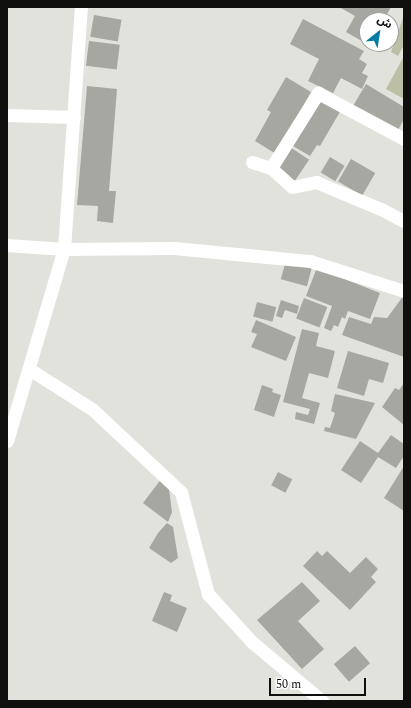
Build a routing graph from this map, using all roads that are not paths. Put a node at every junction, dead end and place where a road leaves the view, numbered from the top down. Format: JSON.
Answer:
{"nodes":[{"id":1,"x":81,"y":7,"type":"edge"},
{"id":2,"x":7,"y":115,"type":"edge"},
{"id":3,"x":74,"y":117,"type":"junction"},
{"id":4,"x":404,"y":139,"type":"edge"},
{"id":5,"x":252,"y":162,"type":"dead end"},
{"id":6,"x":271,"y":168,"type":"junction"},
{"id":7,"x":404,"y":221,"type":"edge"},
{"id":8,"x":7,"y":245,"type":"edge"},
{"id":9,"x":64,"y":249,"type":"junction"},
{"id":10,"x":404,"y":291,"type":"edge"},
{"id":11,"x":29,"y":369,"type":"junction"},
{"id":12,"x":7,"y":440,"type":"edge"},
{"id":13,"x":322,"y":701,"type":"edge"}],
"edges":[{"from":1,"to":3,"type":"street"},
{"from":2,"to":3,"type":"street"},
{"from":3,"to":9,"type":"street"},
{"from":4,"to":6,"type":"street"},
{"from":5,"to":6,"type":"street"},
{"from":6,"to":7,"type":"street"},
{"from":8,"to":9,"type":"street"},
{"from":9,"to":10,"type":"street"},
{"from":9,"to":11,"type":"street"},
{"from":11,"to":12,"type":"street"},
{"from":11,"to":13,"type":"street"}]}
